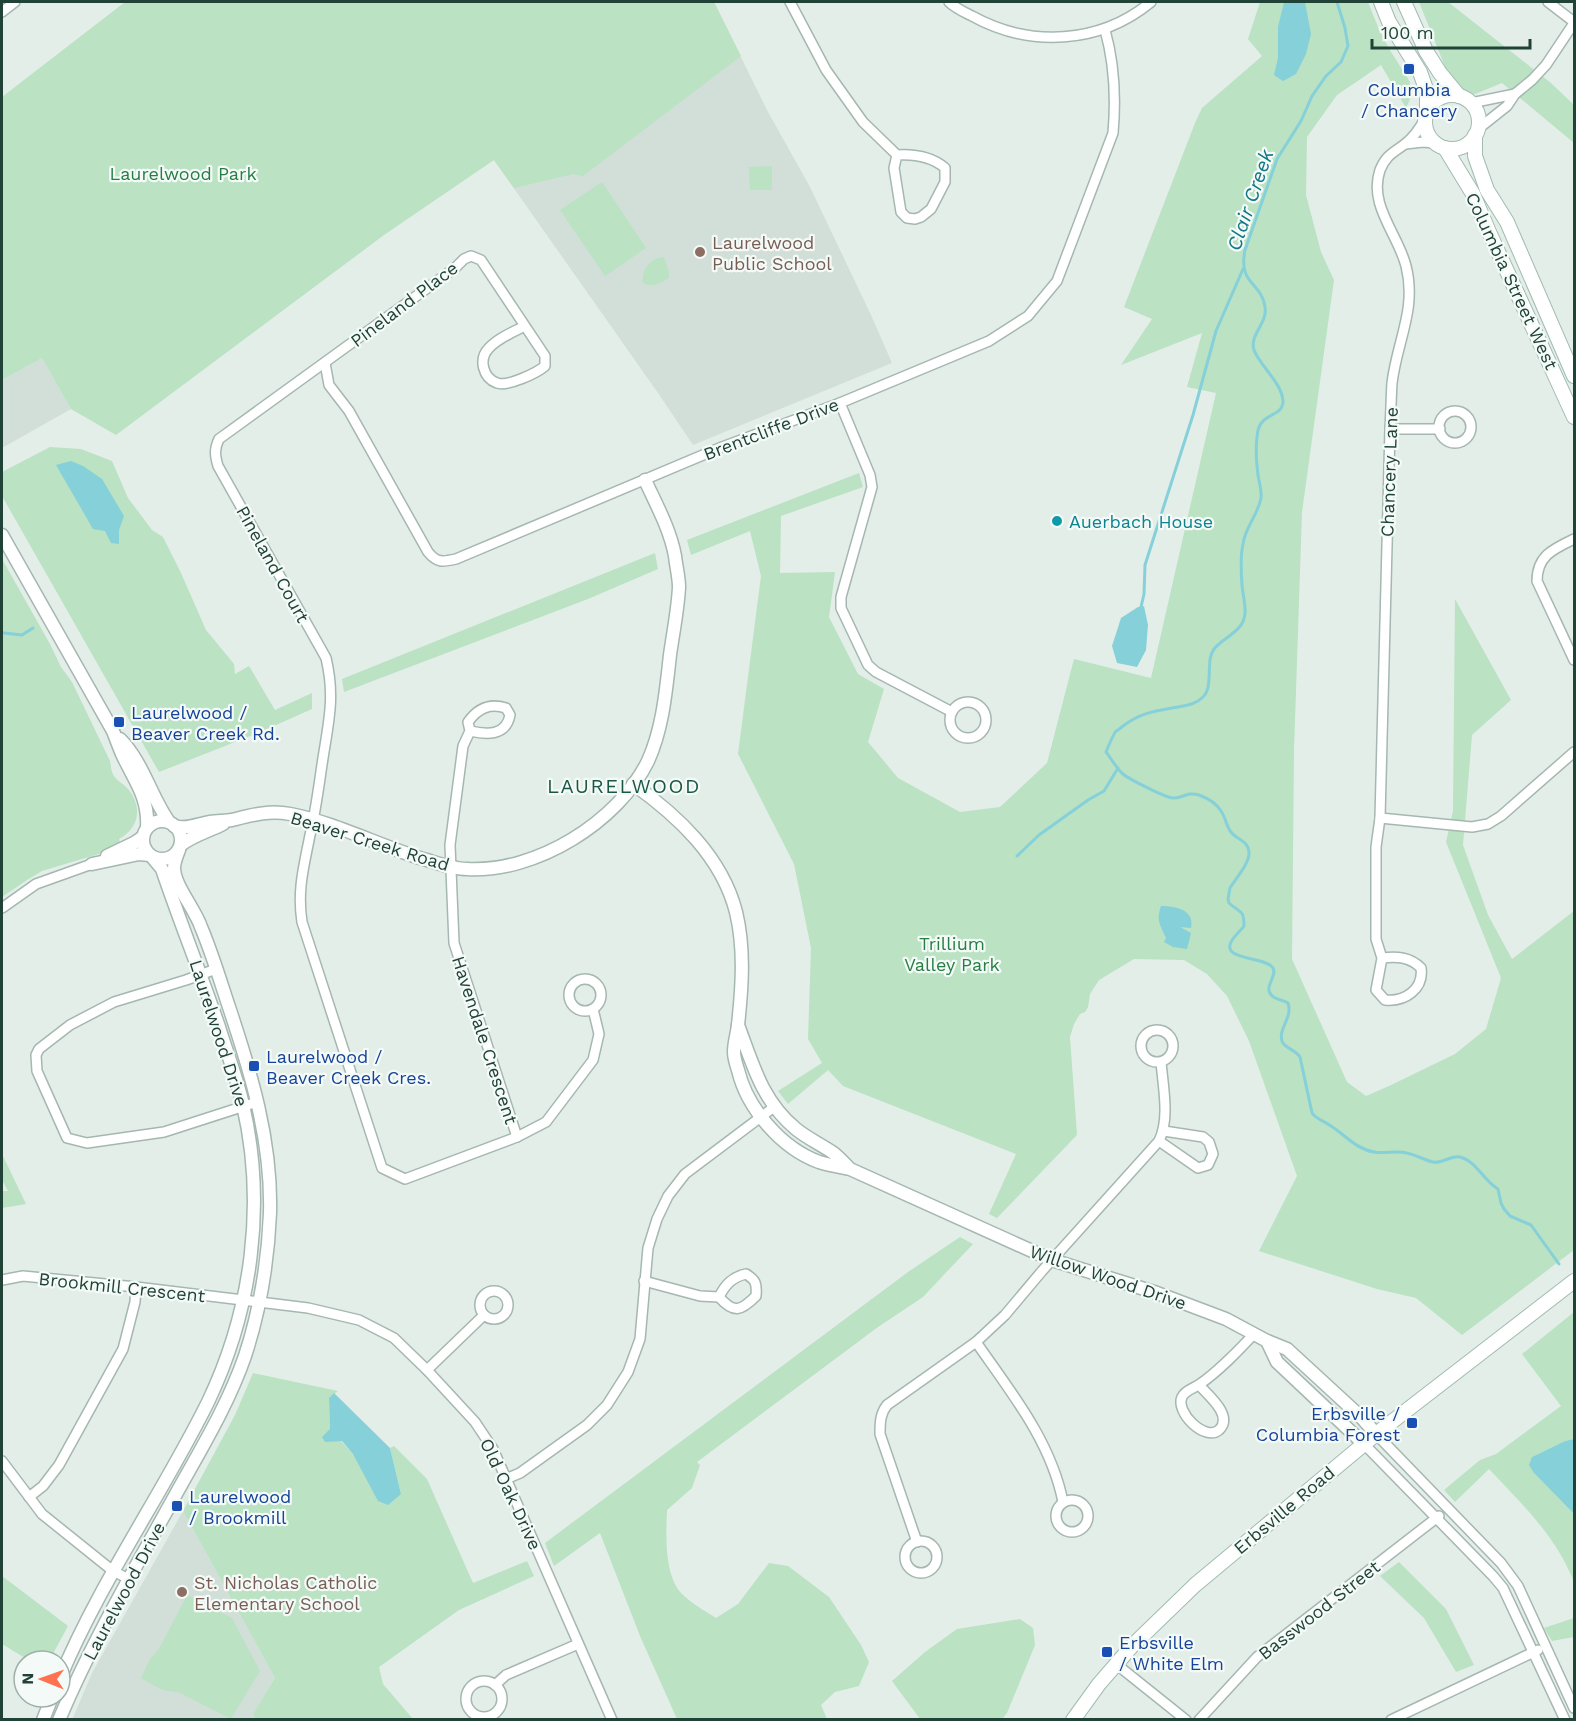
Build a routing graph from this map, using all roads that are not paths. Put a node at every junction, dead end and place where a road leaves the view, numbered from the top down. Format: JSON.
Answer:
{"nodes":[{"id":1,"x":15,"y":2,"type":"edge"},
{"id":2,"x":790,"y":2,"type":"edge"},
{"id":3,"x":949,"y":2,"type":"edge"},
{"id":4,"x":1151,"y":2,"type":"edge"},
{"id":5,"x":1381,"y":2,"type":"edge"},
{"id":6,"x":1404,"y":2,"type":"edge"},
{"id":7,"x":1548,"y":2,"type":"edge"},
{"id":8,"x":2,"y":12,"type":"edge"},
{"id":9,"x":1575,"y":22,"type":"edge"},
{"id":10,"x":1105,"y":30,"type":"junction"},
{"id":11,"x":1515,"y":94,"type":"junction"},
{"id":12,"x":1465,"y":99,"type":"junction"},
{"id":13,"x":1426,"y":115,"type":"junction"},
{"id":14,"x":1476,"y":132,"type":"junction"},
{"id":15,"x":1405,"y":144,"type":"junction"},
{"id":16,"x":1440,"y":146,"type":"junction"},
{"id":17,"x":897,"y":155,"type":"junction"},
{"id":18,"x":525,"y":326,"type":"junction"},
{"id":19,"x":325,"y":363,"type":"junction"},
{"id":20,"x":1575,"y":376,"type":"edge"},
{"id":21,"x":840,"y":403,"type":"junction"},
{"id":22,"x":1575,"y":417,"type":"edge"},
{"id":23,"x":1390,"y":429,"type":"junction"},
{"id":24,"x":1440,"y":429,"type":"dead end"},
{"id":25,"x":645,"y":480,"type":"junction"},
{"id":26,"x":2,"y":535,"type":"edge"},
{"id":27,"x":1575,"y":539,"type":"edge"},
{"id":28,"x":1575,"y":660,"type":"edge"},
{"id":29,"x":952,"y":712,"type":"dead end"},
{"id":30,"x":470,"y":730,"type":"dead end"},
{"id":31,"x":113,"y":731,"type":"junction"},
{"id":32,"x":1575,"y":752,"type":"edge"},
{"id":33,"x":633,"y":784,"type":"junction"},
{"id":34,"x":1380,"y":818,"type":"junction"},
{"id":35,"x":230,"y":820,"type":"junction"},
{"id":36,"x":314,"y":820,"type":"junction"},
{"id":37,"x":172,"y":824,"type":"junction"},
{"id":38,"x":145,"y":832,"type":"junction"},
{"id":39,"x":180,"y":847,"type":"junction"},
{"id":40,"x":151,"y":856,"type":"junction"},
{"id":41,"x":92,"y":864,"type":"junction"},
{"id":42,"x":452,"y":867,"type":"junction"},
{"id":43,"x":2,"y":908,"type":"edge"},
{"id":44,"x":1382,"y":958,"type":"junction"},
{"id":45,"x":216,"y":969,"type":"junction"},
{"id":46,"x":201,"y":974,"type":"junction"},
{"id":47,"x":593,"y":1009,"type":"dead end"},
{"id":48,"x":738,"y":1024,"type":"junction"},
{"id":49,"x":1161,"y":1062,"type":"dead end"},
{"id":50,"x":257,"y":1102,"type":"junction"},
{"id":51,"x":243,"y":1106,"type":"junction"},
{"id":52,"x":774,"y":1107,"type":"junction"},
{"id":53,"x":760,"y":1116,"type":"junction"},
{"id":54,"x":1164,"y":1131,"type":"junction"},
{"id":55,"x":517,"y":1137,"type":"junction"},
{"id":56,"x":1159,"y":1141,"type":"junction"},
{"id":57,"x":850,"y":1169,"type":"junction"},
{"id":58,"x":1052,"y":1260,"type":"junction"},
{"id":59,"x":2,"y":1281,"type":"edge"},
{"id":60,"x":645,"y":1281,"type":"junction"},
{"id":61,"x":1575,"y":1281,"type":"edge"},
{"id":62,"x":135,"y":1287,"type":"junction"},
{"id":63,"x":719,"y":1297,"type":"dead end"},
{"id":64,"x":243,"y":1299,"type":"junction"},
{"id":65,"x":260,"y":1302,"type":"junction"},
{"id":66,"x":484,"y":1315,"type":"dead end"},
{"id":67,"x":1254,"y":1334,"type":"junction"},
{"id":68,"x":1267,"y":1341,"type":"junction"},
{"id":69,"x":976,"y":1342,"type":"junction"},
{"id":70,"x":427,"y":1370,"type":"junction"},
{"id":71,"x":1199,"y":1385,"type":"junction"},
{"id":72,"x":1376,"y":1434,"type":"junction"},
{"id":73,"x":1364,"y":1444,"type":"junction"},
{"id":74,"x":2,"y":1461,"type":"edge"},
{"id":75,"x":506,"y":1479,"type":"junction"},
{"id":76,"x":29,"y":1497,"type":"junction"},
{"id":77,"x":1063,"y":1502,"type":"dead end"},
{"id":78,"x":1448,"y":1509,"type":"junction"},
{"id":79,"x":1436,"y":1518,"type":"junction"},
{"id":80,"x":917,"y":1542,"type":"dead end"},
{"id":81,"x":113,"y":1571,"type":"junction"},
{"id":82,"x":129,"y":1579,"type":"junction"},
{"id":83,"x":578,"y":1644,"type":"junction"},
{"id":84,"x":1545,"y":1646,"type":"junction"},
{"id":85,"x":72,"y":1651,"type":"edge"},
{"id":86,"x":1534,"y":1653,"type":"junction"},
{"id":87,"x":1116,"y":1664,"type":"junction"},
{"id":88,"x":495,"y":1685,"type":"dead end"},
{"id":89,"x":1575,"y":1708,"type":"edge"},
{"id":90,"x":59,"y":1719,"type":"edge"},
{"id":91,"x":612,"y":1719,"type":"edge"},
{"id":92,"x":1073,"y":1719,"type":"edge"},
{"id":93,"x":1186,"y":1719,"type":"edge"},
{"id":94,"x":1199,"y":1719,"type":"edge"},
{"id":95,"x":1391,"y":1719,"type":"edge"},
{"id":96,"x":1565,"y":1719,"type":"edge"}],
"edges":[{"from":1,"to":8,"type":"street"},
{"from":2,"to":17,"type":"street"},
{"from":3,"to":10,"type":"street"},
{"from":4,"to":10,"type":"street"},
{"from":5,"to":13,"type":"main road"},
{"from":6,"to":12,"type":"main road"},
{"from":7,"to":9,"type":"street"},
{"from":9,"to":11,"type":"street"},
{"from":10,"to":21,"type":"street","name":"Brentcliffe Drive"},
{"from":11,"to":12,"type":"street"},
{"from":11,"to":14,"type":"street"},
{"from":12,"to":13,"type":"main road"},
{"from":12,"to":14,"type":"main road"},
{"from":13,"to":15,"type":"street","name":"Chancery Lane"},
{"from":13,"to":16,"type":"main road"},
{"from":14,"to":16,"type":"main road"},
{"from":14,"to":20,"type":"main road","name":"Columbia Street West"},
{"from":15,"to":16,"type":"street"},
{"from":15,"to":23,"type":"street","name":"Chancery Lane"},
{"from":16,"to":22,"type":"main road","name":"Columbia Street West"},
{"from":17,"to":17,"type":"street"},
{"from":18,"to":18,"type":"street","name":"Pineland Place"},
{"from":18,"to":19,"type":"street","name":"Pineland Place"},
{"from":19,"to":25,"type":"street","name":"Brentcliffe Drive"},
{"from":19,"to":36,"type":"street","name":"Pineland Court"},
{"from":21,"to":25,"type":"street","name":"Brentcliffe Drive"},
{"from":21,"to":29,"type":"street"},
{"from":23,"to":24,"type":"street"},
{"from":23,"to":34,"type":"street","name":"Chancery Lane"},
{"from":25,"to":33,"type":"street","name":"Beaver Creek Road"},
{"from":26,"to":31,"type":"street"},
{"from":27,"to":28,"type":"street"},
{"from":30,"to":42,"type":"street","name":"Havendale Crescent"},
{"from":31,"to":37,"type":"street"},
{"from":31,"to":38,"type":"street"},
{"from":32,"to":34,"type":"street"},
{"from":33,"to":42,"type":"street","name":"Beaver Creek Road"},
{"from":33,"to":48,"type":"street","name":"Willow Wood Drive"},
{"from":34,"to":44,"type":"street","name":"Chancery Lane"},
{"from":35,"to":36,"type":"street","name":"Beaver Creek Road"},
{"from":35,"to":37,"type":"street","name":"Beaver Creek Road"},
{"from":35,"to":39,"type":"street","name":"Beaver Creek Road"},
{"from":36,"to":42,"type":"street","name":"Beaver Creek Road"},
{"from":36,"to":55,"type":"street","name":"Havendale Crescent"},
{"from":37,"to":38,"type":"street"},
{"from":37,"to":39,"type":"street"},
{"from":38,"to":40,"type":"street"},
{"from":38,"to":41,"type":"street"},
{"from":39,"to":40,"type":"street"},
{"from":39,"to":45,"type":"street","name":"Laurelwood Drive"},
{"from":40,"to":41,"type":"street"},
{"from":40,"to":46,"type":"street","name":"Laurelwood Drive"},
{"from":41,"to":43,"type":"street"},
{"from":42,"to":55,"type":"street","name":"Havendale Crescent"},
{"from":44,"to":44,"type":"street"},
{"from":45,"to":46,"type":"street"},
{"from":45,"to":50,"type":"street","name":"Laurelwood Drive"},
{"from":46,"to":51,"type":"street","name":"Laurelwood Drive"},
{"from":46,"to":51,"type":"street"},
{"from":47,"to":55,"type":"street"},
{"from":48,"to":52,"type":"street","name":"Willow Wood Drive"},
{"from":48,"to":53,"type":"street","name":"Willow Wood Drive"},
{"from":49,"to":54,"type":"street"},
{"from":50,"to":51,"type":"street"},
{"from":50,"to":65,"type":"street","name":"Laurelwood Drive"},
{"from":51,"to":64,"type":"street","name":"Laurelwood Drive"},
{"from":52,"to":53,"type":"street"},
{"from":52,"to":57,"type":"street","name":"Willow Wood Drive"},
{"from":53,"to":57,"type":"street","name":"Willow Wood Drive"},
{"from":53,"to":60,"type":"street"},
{"from":54,"to":56,"type":"street"},
{"from":54,"to":56,"type":"street"},
{"from":56,"to":58,"type":"street"},
{"from":57,"to":58,"type":"street","name":"Willow Wood Drive"},
{"from":58,"to":67,"type":"street","name":"Willow Wood Drive"},
{"from":58,"to":69,"type":"street"},
{"from":59,"to":62,"type":"street","name":"Brookmill Crescent"},
{"from":60,"to":63,"type":"street"},
{"from":60,"to":75,"type":"street"},
{"from":61,"to":72,"type":"main road","name":"Erbsville Road"},
{"from":62,"to":64,"type":"street","name":"Brookmill Crescent"},
{"from":62,"to":76,"type":"street"},
{"from":64,"to":65,"type":"street","name":"Old Oak Drive"},
{"from":64,"to":81,"type":"street","name":"Laurelwood Drive"},
{"from":65,"to":70,"type":"street","name":"Old Oak Drive"},
{"from":65,"to":82,"type":"street","name":"Laurelwood Drive"},
{"from":66,"to":70,"type":"street"},
{"from":67,"to":68,"type":"street","name":"Willow Wood Drive"},
{"from":67,"to":71,"type":"street"},
{"from":68,"to":72,"type":"street","name":"Willow Wood Drive"},
{"from":68,"to":73,"type":"street"},
{"from":69,"to":77,"type":"street"},
{"from":69,"to":80,"type":"street"},
{"from":70,"to":75,"type":"street","name":"Old Oak Drive"},
{"from":71,"to":71,"type":"street"},
{"from":72,"to":73,"type":"main road","name":"Erbsville Road"},
{"from":72,"to":78,"type":"street"},
{"from":73,"to":79,"type":"street"},
{"from":73,"to":87,"type":"main road","name":"Erbsville Road"},
{"from":74,"to":76,"type":"street"},
{"from":75,"to":83,"type":"street","name":"Old Oak Drive"},
{"from":76,"to":81,"type":"street"},
{"from":78,"to":79,"type":"street","name":"Basswood Street"},
{"from":78,"to":84,"type":"street"},
{"from":79,"to":86,"type":"street"},
{"from":79,"to":94,"type":"street","name":"Basswood Street"},
{"from":81,"to":82,"type":"street"},
{"from":81,"to":85,"type":"street","name":"Laurelwood Drive"},
{"from":82,"to":90,"type":"street","name":"Laurelwood Drive"},
{"from":83,"to":88,"type":"street"},
{"from":83,"to":91,"type":"street","name":"Old Oak Drive"},
{"from":84,"to":86,"type":"street"},
{"from":84,"to":89,"type":"street"},
{"from":86,"to":95,"type":"street"},
{"from":86,"to":96,"type":"street"},
{"from":87,"to":92,"type":"main road","name":"Erbsville Road"},
{"from":87,"to":93,"type":"street"}]}
